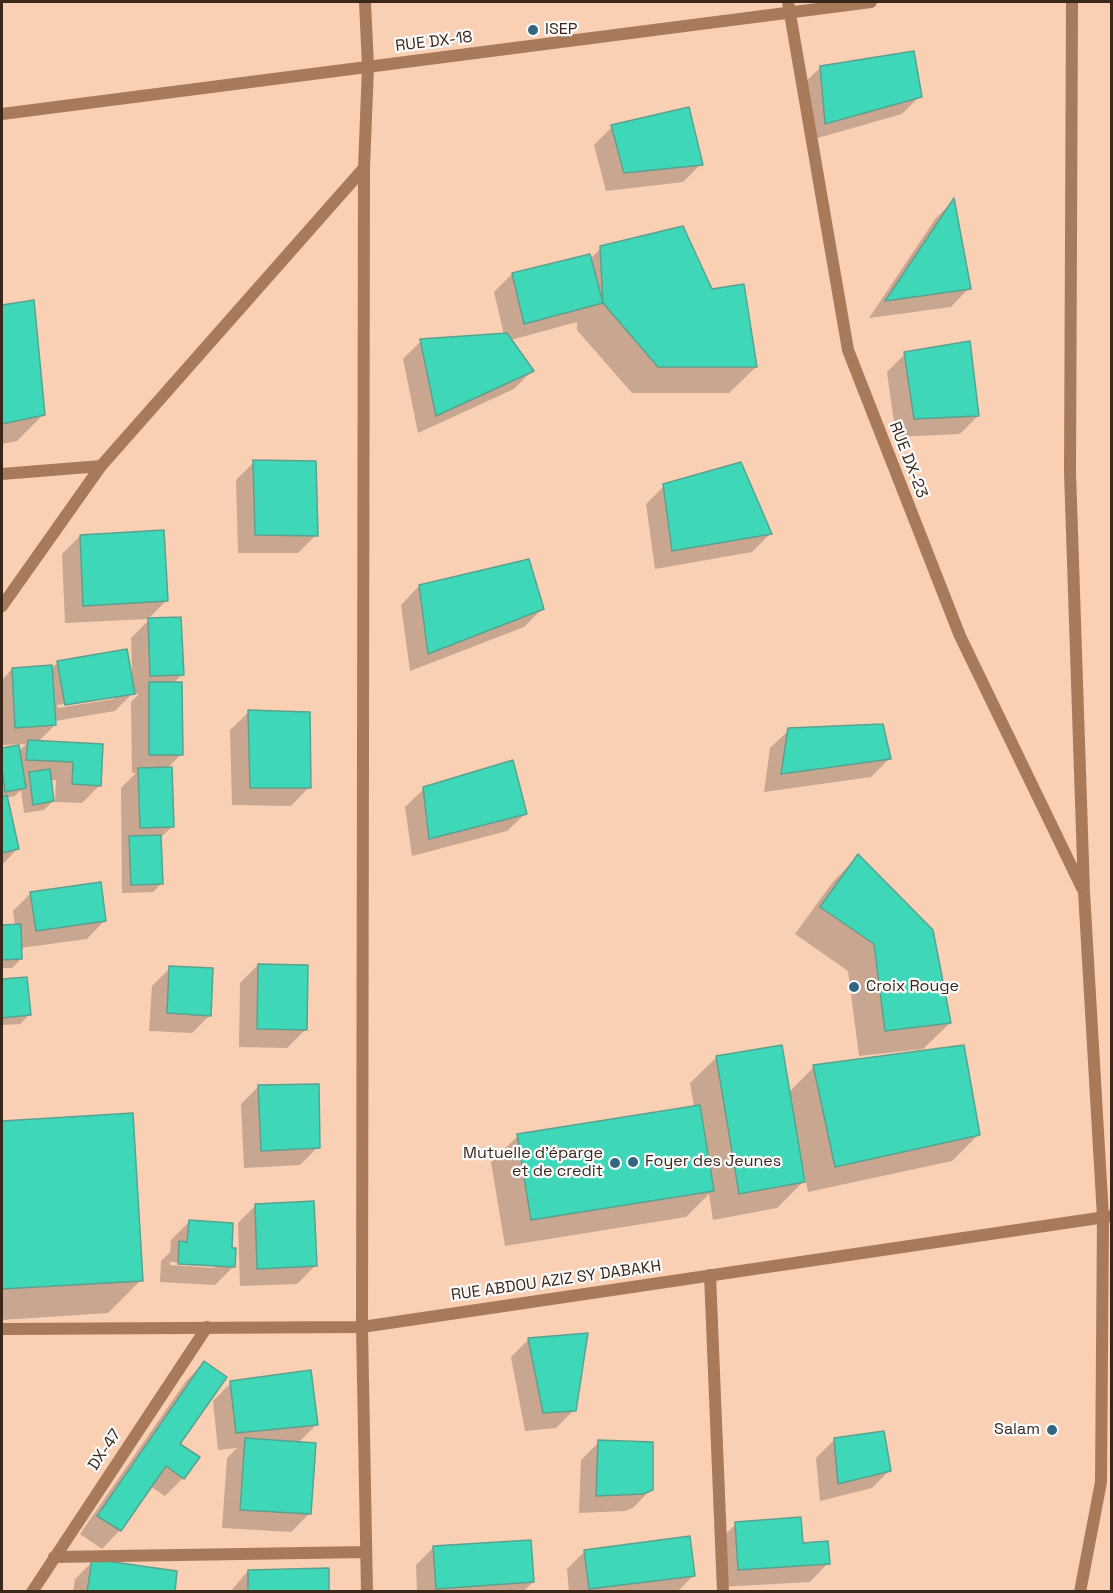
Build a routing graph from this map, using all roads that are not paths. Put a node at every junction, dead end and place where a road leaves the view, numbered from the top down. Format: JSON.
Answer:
{"nodes":[{"id":1,"x":365,"y":2,"type":"edge"},
{"id":2,"x":871,"y":2,"type":"edge"},
{"id":3,"x":1072,"y":2,"type":"edge"},
{"id":4,"x":789,"y":7,"type":"edge"},
{"id":5,"x":368,"y":67,"type":"junction"},
{"id":6,"x":2,"y":114,"type":"edge"},
{"id":7,"x":364,"y":168,"type":"junction"},
{"id":8,"x":101,"y":466,"type":"junction"},
{"id":9,"x":2,"y":474,"type":"edge"},
{"id":10,"x":2,"y":606,"type":"edge"},
{"id":11,"x":1084,"y":892,"type":"junction"},
{"id":12,"x":1107,"y":1217,"type":"edge"},
{"id":13,"x":710,"y":1275,"type":"junction"},
{"id":14,"x":207,"y":1327,"type":"junction"},
{"id":15,"x":362,"y":1327,"type":"junction"},
{"id":16,"x":2,"y":1329,"type":"edge"},
{"id":17,"x":366,"y":1551,"type":"junction"},
{"id":18,"x":54,"y":1557,"type":"junction"},
{"id":19,"x":32,"y":1592,"type":"edge"},
{"id":20,"x":367,"y":1592,"type":"edge"},
{"id":21,"x":723,"y":1592,"type":"edge"},
{"id":22,"x":1080,"y":1592,"type":"edge"}],
"edges":[{"from":1,"to":5,"type":"street"},
{"from":2,"to":4,"type":"street","name":"RUE DX-18"},
{"from":3,"to":11,"type":"street"},
{"from":4,"to":5,"type":"street","name":"RUE DX-18"},
{"from":4,"to":11,"type":"street","name":"RUE DX-23"},
{"from":5,"to":6,"type":"street","name":"RUE DX-18"},
{"from":5,"to":7,"type":"street"},
{"from":7,"to":8,"type":"street"},
{"from":7,"to":15,"type":"street"},
{"from":8,"to":9,"type":"street"},
{"from":8,"to":10,"type":"street"},
{"from":11,"to":12,"type":"street"},
{"from":12,"to":13,"type":"street","name":"RUE ABDOU AZIZ SY DABAKH"},
{"from":12,"to":22,"type":"street"},
{"from":13,"to":15,"type":"street","name":"RUE ABDOU AZIZ SY DABAKH"},
{"from":13,"to":21,"type":"street"},
{"from":14,"to":15,"type":"street","name":"RUE ABDOU AZIZ SY DABAKH"},
{"from":14,"to":16,"type":"street","name":"RUE ABDOU AZIZ SY DABAKH"},
{"from":14,"to":18,"type":"street","name":"DX-47"},
{"from":15,"to":17,"type":"street"},
{"from":17,"to":18,"type":"street"},
{"from":17,"to":20,"type":"street"},
{"from":18,"to":19,"type":"street","name":"DX-47"}]}
